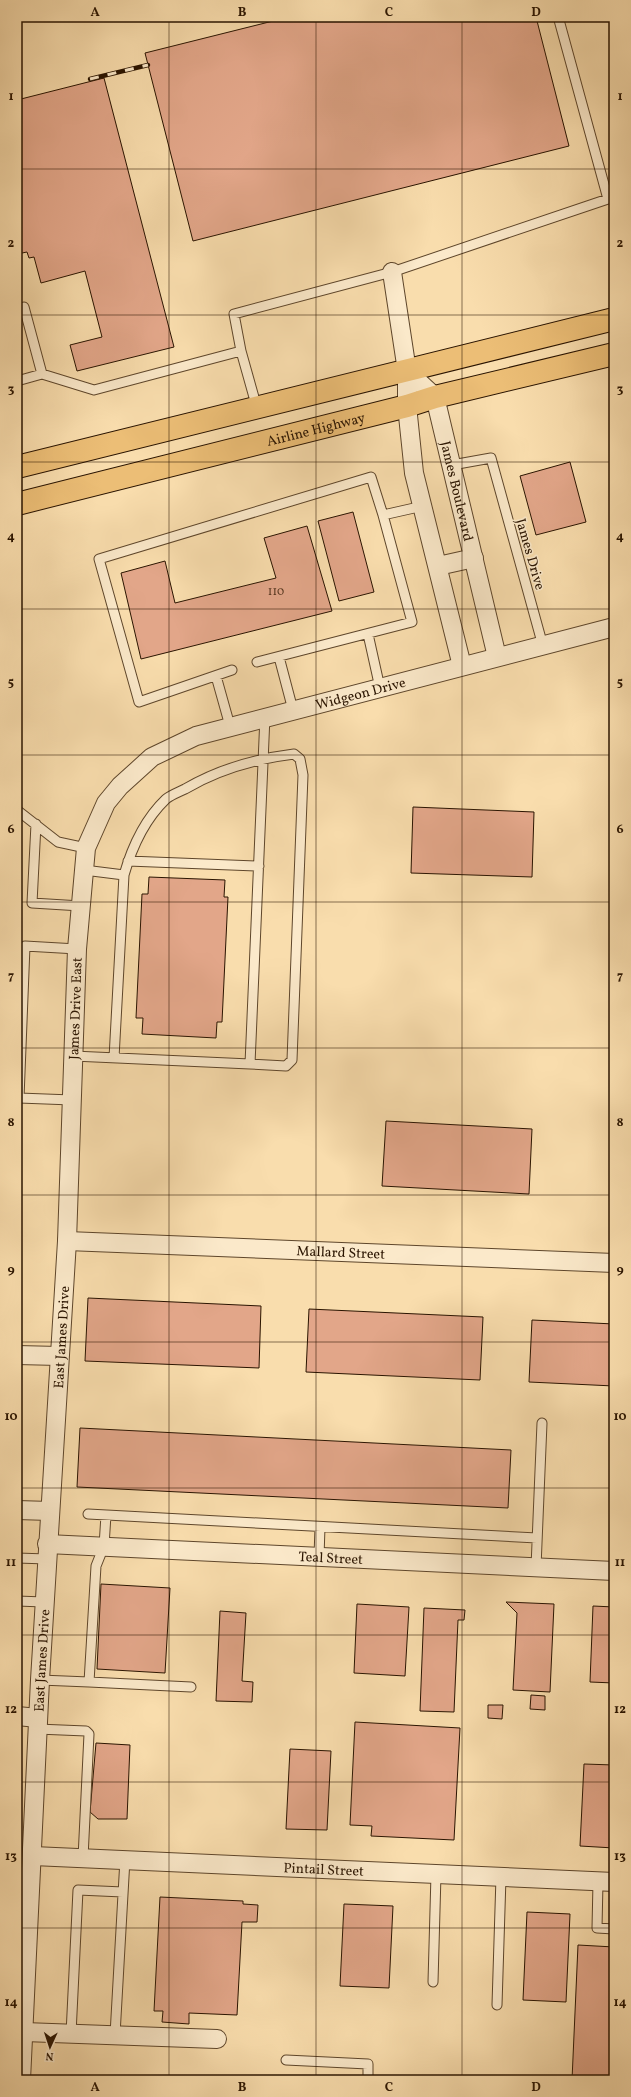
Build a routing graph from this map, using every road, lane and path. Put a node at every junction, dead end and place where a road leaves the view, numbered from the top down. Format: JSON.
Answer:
{"nodes":[{"id":1,"x":559,"y":20,"type":"dead end"},
{"id":2,"x":392,"y":272,"type":"junction"},
{"id":3,"x":17,"y":309,"type":"edge"},
{"id":4,"x":614,"y":319,"type":"edge"},
{"id":5,"x":242,"y":351,"type":"junction"},
{"id":6,"x":614,"y":354,"type":"edge"},
{"id":7,"x":407,"y":371,"type":"junction"},
{"id":8,"x":42,"y":374,"type":"junction"},
{"id":9,"x":17,"y":381,"type":"edge"},
{"id":10,"x":435,"y":397,"type":"junction"},
{"id":11,"x":407,"y":406,"type":"junction"},
{"id":12,"x":257,"y":408,"type":"junction"},
{"id":13,"x":452,"y":465,"type":"junction"},
{"id":14,"x":17,"y":467,"type":"edge"},
{"id":15,"x":17,"y":504,"type":"edge"},
{"id":16,"x":423,"y":506,"type":"junction"},
{"id":17,"x":383,"y":515,"type":"junction"},
{"id":18,"x":474,"y":558,"type":"junction"},
{"id":19,"x":438,"y":566,"type":"junction"},
{"id":20,"x":614,"y":627,"type":"edge"},
{"id":21,"x":368,"y":634,"type":"junction"},
{"id":22,"x":543,"y":646,"type":"junction"},
{"id":23,"x":279,"y":657,"type":"junction"},
{"id":24,"x":497,"y":657,"type":"junction"},
{"id":25,"x":257,"y":662,"type":"dead end"},
{"id":26,"x":462,"y":666,"type":"junction"},
{"id":27,"x":232,"y":670,"type":"dead end"},
{"id":28,"x":216,"y":676,"type":"junction"},
{"id":29,"x":380,"y":688,"type":"junction"},
{"id":30,"x":293,"y":710,"type":"junction"},
{"id":31,"x":266,"y":716,"type":"junction"},
{"id":32,"x":230,"y":726,"type":"junction"},
{"id":33,"x":264,"y":758,"type":"junction"},
{"id":34,"x":120,"y":786,"type":"joint"},
{"id":35,"x":17,"y":810,"type":"edge"},
{"id":36,"x":36,"y":824,"type":"junction"},
{"id":37,"x":86,"y":848,"type":"junction"},
{"id":38,"x":128,"y":861,"type":"junction"},
{"id":39,"x":259,"y":866,"type":"junction"},
{"id":40,"x":84,"y":870,"type":"junction"},
{"id":41,"x":124,"y":875,"type":"junction"},
{"id":42,"x":81,"y":906,"type":"junction"},
{"id":43,"x":21,"y":946,"type":"edge"},
{"id":44,"x":77,"y":949,"type":"junction"},
{"id":45,"x":73,"y":1056,"type":"junction"},
{"id":46,"x":114,"y":1058,"type":"junction"},
{"id":47,"x":250,"y":1064,"type":"junction"},
{"id":48,"x":72,"y":1100,"type":"junction"},
{"id":49,"x":67,"y":1241,"type":"junction"},
{"id":50,"x":614,"y":1263,"type":"edge"},
{"id":51,"x":17,"y":1355,"type":"edge"},
{"id":52,"x":59,"y":1356,"type":"junction"},
{"id":53,"x":542,"y":1423,"type":"dead end"},
{"id":54,"x":17,"y":1510,"type":"edge"},
{"id":55,"x":50,"y":1511,"type":"junction"},
{"id":56,"x":88,"y":1514,"type":"dead end"},
{"id":57,"x":106,"y":1515,"type":"junction"},
{"id":58,"x":320,"y":1527,"type":"junction"},
{"id":59,"x":537,"y":1538,"type":"junction"},
{"id":60,"x":104,"y":1546,"type":"junction"},
{"id":61,"x":47,"y":1551,"type":"junction"},
{"id":62,"x":319,"y":1557,"type":"junction"},
{"id":63,"x":17,"y":1558,"type":"edge"},
{"id":64,"x":536,"y":1567,"type":"junction"},
{"id":65,"x":614,"y":1571,"type":"edge"},
{"id":66,"x":17,"y":1601,"type":"edge"},
{"id":67,"x":44,"y":1602,"type":"junction"},
{"id":68,"x":40,"y":1680,"type":"junction"},
{"id":69,"x":89,"y":1682,"type":"junction"},
{"id":70,"x":192,"y":1688,"type":"dead end"},
{"id":71,"x":17,"y":1716,"type":"edge"},
{"id":72,"x":38,"y":1723,"type":"junction"},
{"id":73,"x":33,"y":1856,"type":"junction"},
{"id":74,"x":83,"y":1858,"type":"junction"},
{"id":75,"x":125,"y":1859,"type":"junction"},
{"id":76,"x":436,"y":1874,"type":"junction"},
{"id":77,"x":501,"y":1877,"type":"junction"},
{"id":78,"x":606,"y":1882,"type":"edge"},
{"id":79,"x":123,"y":1892,"type":"junction"},
{"id":80,"x":614,"y":1929,"type":"edge"},
{"id":81,"x":23,"y":1931,"type":"edge"},
{"id":82,"x":22,"y":1963,"type":"edge"},
{"id":83,"x":433,"y":1982,"type":"dead end"},
{"id":84,"x":497,"y":2005,"type":"dead end"},
{"id":85,"x":24,"y":2032,"type":"junction"},
{"id":86,"x":70,"y":2034,"type":"junction"},
{"id":87,"x":115,"y":2036,"type":"junction"},
{"id":88,"x":218,"y":2039,"type":"dead end"},
{"id":89,"x":286,"y":2060,"type":"dead end"},
{"id":90,"x":22,"y":2080,"type":"edge"},
{"id":91,"x":368,"y":2080,"type":"edge"}],
"edges":[{"from":1,"to":2,"type":"lane"},
{"from":2,"to":5,"type":"lane"},
{"from":2,"to":7,"type":"street"},
{"from":3,"to":8,"type":"lane"},
{"from":4,"to":7,"type":"highway"},
{"from":5,"to":8,"type":"lane"},
{"from":5,"to":12,"type":"lane"},
{"from":6,"to":10,"type":"highway","name":"Airline Highway"},
{"from":7,"to":10,"type":"street"},
{"from":7,"to":11,"type":"street"},
{"from":7,"to":12,"type":"highway"},
{"from":8,"to":9,"type":"lane"},
{"from":10,"to":11,"type":"highway","name":"Airline Highway"},
{"from":10,"to":13,"type":"street","name":"James Boulevard"},
{"from":11,"to":15,"type":"highway","name":"Airline Highway"},
{"from":11,"to":16,"type":"street"},
{"from":12,"to":14,"type":"highway"},
{"from":13,"to":18,"type":"street","name":"James Boulevard"},
{"from":13,"to":22,"type":"lane","name":"James Drive"},
{"from":16,"to":17,"type":"lane"},
{"from":16,"to":19,"type":"street"},
{"from":17,"to":21,"type":"lane"},
{"from":17,"to":28,"type":"lane"},
{"from":18,"to":19,"type":"street"},
{"from":18,"to":24,"type":"street","name":"James Boulevard"},
{"from":19,"to":26,"type":"street"},
{"from":20,"to":22,"type":"street","name":"Widgeon Drive"},
{"from":21,"to":23,"type":"lane"},
{"from":21,"to":29,"type":"lane"},
{"from":22,"to":24,"type":"street","name":"Widgeon Drive"},
{"from":23,"to":25,"type":"lane"},
{"from":23,"to":30,"type":"lane"},
{"from":24,"to":26,"type":"street","name":"Widgeon Drive"},
{"from":26,"to":29,"type":"street","name":"Widgeon Drive"},
{"from":27,"to":28,"type":"lane"},
{"from":28,"to":32,"type":"lane"},
{"from":29,"to":30,"type":"street","name":"Widgeon Drive"},
{"from":30,"to":31,"type":"street","name":"Widgeon Drive"},
{"from":31,"to":32,"type":"street","name":"Widgeon Drive"},
{"from":31,"to":33,"type":"lane"},
{"from":32,"to":34,"type":"street","name":"Widgeon Drive"},
{"from":33,"to":38,"type":"lane"},
{"from":33,"to":39,"type":"lane"},
{"from":33,"to":47,"type":"lane"},
{"from":34,"to":37,"type":"street","name":"James Drive East"},
{"from":35,"to":36,"type":"lane"},
{"from":36,"to":37,"type":"lane"},
{"from":36,"to":42,"type":"lane"},
{"from":37,"to":40,"type":"street","name":"James Drive East"},
{"from":38,"to":39,"type":"lane"},
{"from":38,"to":41,"type":"lane"},
{"from":39,"to":47,"type":"lane"},
{"from":40,"to":41,"type":"lane"},
{"from":40,"to":42,"type":"street","name":"James Drive East"},
{"from":41,"to":46,"type":"lane"},
{"from":42,"to":44,"type":"street","name":"James Drive East"},
{"from":43,"to":44,"type":"lane"},
{"from":43,"to":48,"type":"lane"},
{"from":44,"to":45,"type":"street","name":"James Drive East"},
{"from":45,"to":46,"type":"lane"},
{"from":45,"to":48,"type":"street","name":"James Drive East"},
{"from":46,"to":47,"type":"lane"},
{"from":48,"to":49,"type":"street","name":"James Drive East"},
{"from":49,"to":50,"type":"street","name":"Mallard Street"},
{"from":49,"to":52,"type":"street","name":"East James Drive"},
{"from":51,"to":52,"type":"street"},
{"from":52,"to":55,"type":"street","name":"East James Drive"},
{"from":53,"to":59,"type":"lane"},
{"from":54,"to":55,"type":"street"},
{"from":55,"to":61,"type":"street","name":"East James Drive"},
{"from":56,"to":57,"type":"lane"},
{"from":57,"to":58,"type":"lane"},
{"from":57,"to":60,"type":"lane"},
{"from":58,"to":59,"type":"lane"},
{"from":58,"to":62,"type":"lane"},
{"from":59,"to":64,"type":"lane"},
{"from":60,"to":61,"type":"street","name":"Teal Street"},
{"from":60,"to":62,"type":"street","name":"Teal Street"},
{"from":60,"to":69,"type":"lane"},
{"from":61,"to":63,"type":"lane"},
{"from":61,"to":67,"type":"street","name":"East James Drive"},
{"from":62,"to":64,"type":"street","name":"Teal Street"},
{"from":64,"to":65,"type":"street","name":"Teal Street"},
{"from":66,"to":67,"type":"lane"},
{"from":67,"to":68,"type":"street","name":"East James Drive"},
{"from":68,"to":69,"type":"lane"},
{"from":68,"to":72,"type":"street","name":"East James Drive"},
{"from":69,"to":70,"type":"lane"},
{"from":71,"to":72,"type":"street"},
{"from":72,"to":73,"type":"street","name":"East James Drive"},
{"from":72,"to":74,"type":"lane"},
{"from":73,"to":74,"type":"street","name":"Pintail Street"},
{"from":73,"to":81,"type":"street","name":"East James Drive"},
{"from":74,"to":75,"type":"street","name":"Pintail Street"},
{"from":75,"to":76,"type":"street","name":"Pintail Street"},
{"from":75,"to":79,"type":"lane"},
{"from":76,"to":77,"type":"street","name":"Pintail Street"},
{"from":76,"to":83,"type":"lane"},
{"from":77,"to":78,"type":"street","name":"Pintail Street"},
{"from":77,"to":84,"type":"lane"},
{"from":78,"to":80,"type":"lane"},
{"from":79,"to":86,"type":"lane"},
{"from":79,"to":87,"type":"lane"},
{"from":81,"to":82,"type":"street","name":"East James Drive"},
{"from":82,"to":85,"type":"street","name":"East James Drive"},
{"from":85,"to":86,"type":"street"},
{"from":85,"to":90,"type":"street","name":"East James Drive"},
{"from":86,"to":87,"type":"street"},
{"from":87,"to":88,"type":"street"},
{"from":89,"to":91,"type":"lane"}]}
